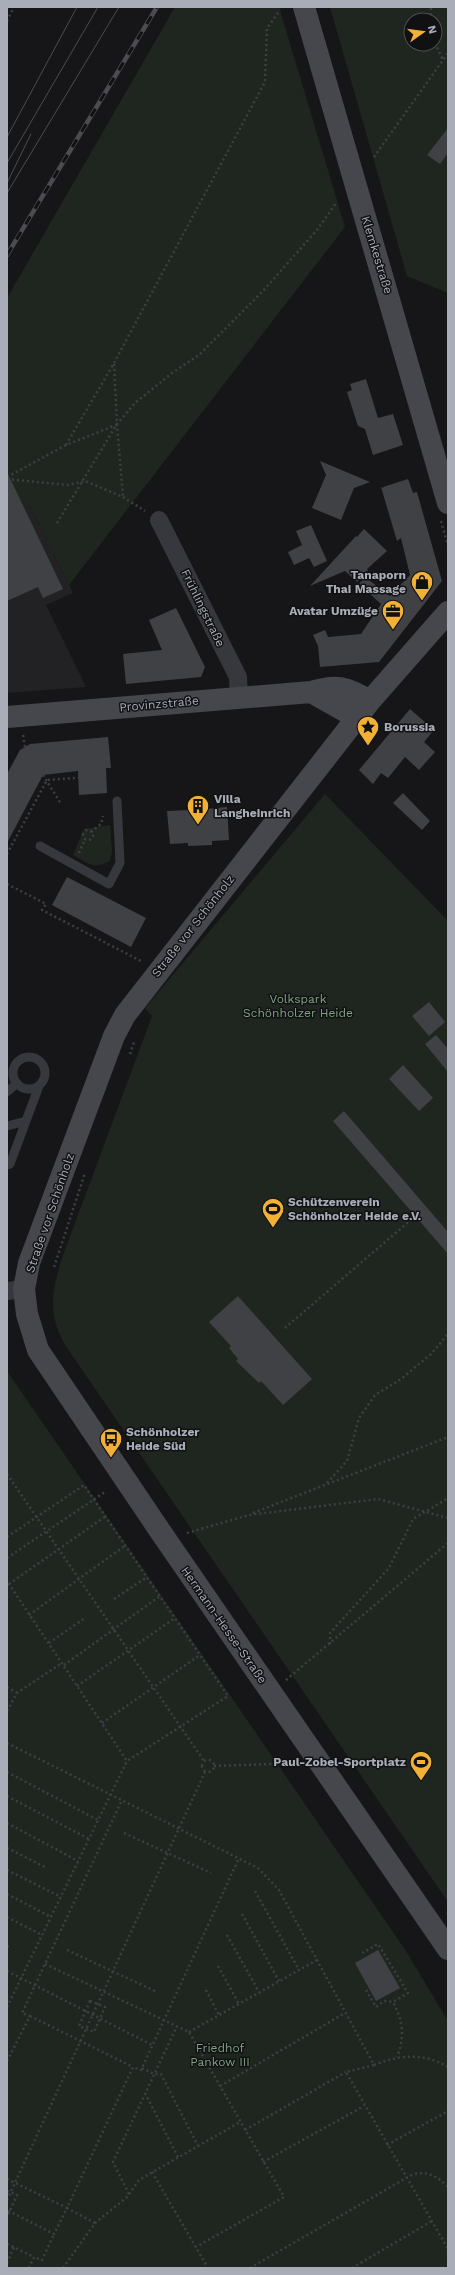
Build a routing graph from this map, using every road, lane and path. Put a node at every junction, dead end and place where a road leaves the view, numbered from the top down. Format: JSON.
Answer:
{"nodes":[{"id":1,"x":14,"y":7,"type":"edge"},
{"id":2,"x":304,"y":7,"type":"edge"},
{"id":3,"x":280,"y":10,"type":"dead end"},
{"id":4,"x":7,"y":22,"type":"edge"},
{"id":5,"x":439,"y":52,"type":"edge"},
{"id":6,"x":448,"y":52,"type":"edge"},
{"id":7,"x":443,"y":60,"type":"junction"},
{"id":8,"x":374,"y":157,"type":"dead end"},
{"id":9,"x":337,"y":202,"type":"dead end"},
{"id":10,"x":114,"y":363,"type":"junction"},
{"id":11,"x":116,"y":424,"type":"junction"},
{"id":12,"x":66,"y":444,"type":"junction"},
{"id":13,"x":7,"y":478,"type":"edge"},
{"id":14,"x":85,"y":481,"type":"junction"},
{"id":15,"x":124,"y":497,"type":"junction"},
{"id":16,"x":448,"y":503,"type":"edge"},
{"id":17,"x":160,"y":520,"type":"joint"},
{"id":18,"x":57,"y":523,"type":"dead end"},
{"id":19,"x":448,"y":612,"type":"edge"},
{"id":20,"x":239,"y":698,"type":"junction"},
{"id":21,"x":363,"y":710,"type":"junction"},
{"id":22,"x":7,"y":717,"type":"edge"},
{"id":23,"x":23,"y":735,"type":"dead end"},
{"id":24,"x":25,"y":747,"type":"dead end"},
{"id":25,"x":43,"y":775,"type":"dead end"},
{"id":26,"x":89,"y":777,"type":"dead end"},
{"id":27,"x":46,"y":780,"type":"junction"},
{"id":28,"x":117,"y":801,"type":"dead end"},
{"id":29,"x":62,"y":804,"type":"dead end"},
{"id":30,"x":104,"y":813,"type":"dead end"},
{"id":31,"x":91,"y":832,"type":"dead end"},
{"id":32,"x":40,"y":846,"type":"dead end"},
{"id":33,"x":7,"y":854,"type":"edge"},
{"id":34,"x":7,"y":884,"type":"edge"},
{"id":35,"x":142,"y":961,"type":"dead end"},
{"id":36,"x":136,"y":1038,"type":"dead end"},
{"id":37,"x":128,"y":1059,"type":"dead end"},
{"id":38,"x":17,"y":1062,"type":"junction"},
{"id":39,"x":7,"y":1064,"type":"edge"},
{"id":40,"x":17,"y":1083,"type":"junction"},
{"id":41,"x":40,"y":1086,"type":"junction"},
{"id":42,"x":7,"y":1092,"type":"edge"},
{"id":43,"x":26,"y":1121,"type":"junction"},
{"id":44,"x":7,"y":1126,"type":"edge"},
{"id":45,"x":7,"y":1165,"type":"edge"},
{"id":46,"x":86,"y":1170,"type":"dead end"},
{"id":47,"x":420,"y":1212,"type":"dead end"},
{"id":48,"x":54,"y":1267,"type":"dead end"},
{"id":49,"x":16,"y":1290,"type":"edge"},
{"id":50,"x":285,"y":1328,"type":"dead end"},
{"id":51,"x":448,"y":1334,"type":"edge"},
{"id":52,"x":448,"y":1437,"type":"edge"},
{"id":53,"x":7,"y":1474,"type":"edge"},
{"id":54,"x":325,"y":1485,"type":"junction"},
{"id":55,"x":105,"y":1492,"type":"dead end"},
{"id":56,"x":448,"y":1496,"type":"edge"},
{"id":57,"x":94,"y":1500,"type":"junction"},
{"id":58,"x":424,"y":1511,"type":"junction"},
{"id":59,"x":248,"y":1515,"type":"junction"},
{"id":60,"x":106,"y":1516,"type":"junction"},
{"id":61,"x":36,"y":1517,"type":"junction"},
{"id":62,"x":448,"y":1518,"type":"edge"},
{"id":63,"x":46,"y":1532,"type":"junction"},
{"id":64,"x":187,"y":1533,"type":"dead end"},
{"id":65,"x":7,"y":1537,"type":"edge"},
{"id":66,"x":448,"y":1543,"type":"edge"},
{"id":67,"x":126,"y":1545,"type":"junction"},
{"id":68,"x":59,"y":1549,"type":"junction"},
{"id":69,"x":7,"y":1558,"type":"edge"},
{"id":70,"x":147,"y":1577,"type":"junction"},
{"id":71,"x":79,"y":1579,"type":"junction"},
{"id":72,"x":8,"y":1583,"type":"edge"},
{"id":73,"x":160,"y":1596,"type":"junction"},
{"id":74,"x":114,"y":1599,"type":"dead end"},
{"id":75,"x":30,"y":1615,"type":"junction"},
{"id":76,"x":85,"y":1618,"type":"dead end"},
{"id":77,"x":175,"y":1618,"type":"junction"},
{"id":78,"x":114,"y":1629,"type":"junction"},
{"id":79,"x":49,"y":1643,"type":"junction"},
{"id":80,"x":330,"y":1644,"type":"junction"},
{"id":81,"x":128,"y":1650,"type":"junction"},
{"id":82,"x":200,"y":1655,"type":"junction"},
{"id":83,"x":63,"y":1664,"type":"junction"},
{"id":84,"x":286,"y":1680,"type":"dead end"},
{"id":85,"x":77,"y":1686,"type":"junction"},
{"id":86,"x":7,"y":1687,"type":"edge"},
{"id":87,"x":153,"y":1687,"type":"junction"},
{"id":88,"x":17,"y":1693,"type":"junction"},
{"id":89,"x":7,"y":1710,"type":"edge"},
{"id":90,"x":102,"y":1723,"type":"junction"},
{"id":91,"x":180,"y":1726,"type":"junction"},
{"id":92,"x":7,"y":1743,"type":"edge"},
{"id":93,"x":127,"y":1761,"type":"junction"},
{"id":94,"x":204,"y":1762,"type":"junction"},
{"id":95,"x":271,"y":1764,"type":"dead end"},
{"id":96,"x":214,"y":1766,"type":"junction"},
{"id":97,"x":7,"y":1772,"type":"edge"},
{"id":98,"x":206,"y":1772,"type":"junction"},
{"id":99,"x":111,"y":1795,"type":"junction"},
{"id":100,"x":7,"y":1796,"type":"edge"},
{"id":101,"x":122,"y":1800,"type":"junction"},
{"id":102,"x":98,"y":1820,"type":"junction"},
{"id":103,"x":7,"y":1822,"type":"edge"},
{"id":104,"x":179,"y":1829,"type":"junction"},
{"id":105,"x":124,"y":1833,"type":"dead end"},
{"id":106,"x":89,"y":1839,"type":"junction"},
{"id":107,"x":7,"y":1848,"type":"edge"},
{"id":108,"x":168,"y":1853,"type":"junction"},
{"id":109,"x":239,"y":1858,"type":"junction"},
{"id":110,"x":78,"y":1861,"type":"junction"},
{"id":111,"x":47,"y":1868,"type":"dead end"},
{"id":112,"x":7,"y":1870,"type":"edge"},
{"id":113,"x":212,"y":1873,"type":"dead end"},
{"id":114,"x":255,"y":1892,"type":"dead end"},
{"id":115,"x":7,"y":1894,"type":"edge"},
{"id":116,"x":61,"y":1897,"type":"junction"},
{"id":117,"x":242,"y":1914,"type":"dead end"},
{"id":118,"x":51,"y":1916,"type":"junction"},
{"id":119,"x":7,"y":1917,"type":"edge"},
{"id":120,"x":42,"y":1935,"type":"junction"},
{"id":121,"x":227,"y":1936,"type":"dead end"},
{"id":122,"x":448,"y":1949,"type":"edge"},
{"id":123,"x":67,"y":1950,"type":"dead end"},
{"id":124,"x":362,"y":1953,"type":"dead end"},
{"id":125,"x":317,"y":1960,"type":"junction"},
{"id":126,"x":45,"y":1964,"type":"junction"},
{"id":127,"x":218,"y":1966,"type":"dead end"},
{"id":128,"x":300,"y":1970,"type":"junction"},
{"id":129,"x":7,"y":1971,"type":"edge"},
{"id":130,"x":113,"y":1971,"type":"junction"},
{"id":131,"x":21,"y":1978,"type":"junction"},
{"id":132,"x":279,"y":1981,"type":"junction"},
{"id":133,"x":35,"y":1985,"type":"junction"},
{"id":134,"x":206,"y":1990,"type":"dead end"},
{"id":135,"x":366,"y":1990,"type":"dead end"},
{"id":136,"x":104,"y":1991,"type":"junction"},
{"id":137,"x":157,"y":1992,"type":"dead end"},
{"id":138,"x":259,"y":1992,"type":"junction"},
{"id":139,"x":394,"y":2002,"type":"junction"},
{"id":140,"x":98,"y":2004,"type":"junction"},
{"id":141,"x":239,"y":2004,"type":"junction"},
{"id":142,"x":7,"y":2007,"type":"edge"},
{"id":143,"x":86,"y":2011,"type":"junction"},
{"id":144,"x":345,"y":2013,"type":"junction"},
{"id":145,"x":93,"y":2015,"type":"junction"},
{"id":146,"x":219,"y":2015,"type":"junction"},
{"id":147,"x":30,"y":2016,"type":"junction"},
{"id":148,"x":100,"y":2018,"type":"junction"},
{"id":149,"x":164,"y":2019,"type":"junction"},
{"id":150,"x":177,"y":2026,"type":"junction"},
{"id":151,"x":86,"y":2029,"type":"junction"},
{"id":152,"x":189,"y":2032,"type":"junction"},
{"id":153,"x":81,"y":2041,"type":"junction"},
{"id":154,"x":152,"y":2045,"type":"junction"},
{"id":155,"x":397,"y":2057,"type":"junction"},
{"id":156,"x":7,"y":2061,"type":"edge"},
{"id":157,"x":374,"y":2066,"type":"junction"},
{"id":158,"x":133,"y":2067,"type":"junction"},
{"id":159,"x":448,"y":2067,"type":"edge"},
{"id":160,"x":142,"y":2068,"type":"junction"},
{"id":161,"x":346,"y":2072,"type":"junction"},
{"id":162,"x":154,"y":2074,"type":"junction"},
{"id":163,"x":220,"y":2086,"type":"junction"},
{"id":164,"x":145,"y":2093,"type":"junction"},
{"id":165,"x":364,"y":2106,"type":"junction"},
{"id":166,"x":448,"y":2111,"type":"edge"},
{"id":167,"x":240,"y":2122,"type":"junction"},
{"id":168,"x":245,"y":2130,"type":"junction"},
{"id":169,"x":387,"y":2144,"type":"junction"},
{"id":170,"x":198,"y":2146,"type":"junction"},
{"id":171,"x":178,"y":2158,"type":"junction"},
{"id":172,"x":263,"y":2162,"type":"junction"},
{"id":173,"x":152,"y":2172,"type":"junction"},
{"id":174,"x":406,"y":2178,"type":"junction"},
{"id":175,"x":7,"y":2179,"type":"edge"},
{"id":176,"x":15,"y":2183,"type":"junction"},
{"id":177,"x":448,"y":2187,"type":"edge"},
{"id":178,"x":7,"y":2191,"type":"edge"},
{"id":179,"x":10,"y":2192,"type":"junction"},
{"id":180,"x":129,"y":2194,"type":"junction"},
{"id":181,"x":7,"y":2200,"type":"edge"},
{"id":182,"x":67,"y":2208,"type":"junction"},
{"id":183,"x":8,"y":2210,"type":"edge"},
{"id":184,"x":7,"y":2217,"type":"edge"},
{"id":185,"x":432,"y":2221,"type":"junction"},
{"id":186,"x":95,"y":2223,"type":"junction"},
{"id":187,"x":54,"y":2234,"type":"junction"},
{"id":188,"x":7,"y":2244,"type":"edge"},
{"id":189,"x":196,"y":2247,"type":"junction"},
{"id":190,"x":14,"y":2248,"type":"junction"},
{"id":191,"x":448,"y":2249,"type":"edge"},
{"id":192,"x":34,"y":2257,"type":"junction"},
{"id":193,"x":7,"y":2263,"type":"edge"},
{"id":194,"x":29,"y":2268,"type":"edge"},
{"id":195,"x":63,"y":2268,"type":"edge"},
{"id":196,"x":208,"y":2268,"type":"edge"},
{"id":197,"x":250,"y":2268,"type":"edge"},
{"id":198,"x":352,"y":2268,"type":"edge"}],
"edges":[{"from":1,"to":4,"type":"path"},
{"from":2,"to":16,"type":"main road","name":"Klemkestraße"},
{"from":3,"to":10,"type":"path"},
{"from":5,"to":7,"type":"path"},
{"from":6,"to":7,"type":"path"},
{"from":7,"to":8,"type":"path"},
{"from":9,"to":11,"type":"path"},
{"from":10,"to":11,"type":"path"},
{"from":10,"to":12,"type":"path"},
{"from":11,"to":12,"type":"path"},
{"from":11,"to":14,"type":"path"},
{"from":11,"to":15,"type":"path"},
{"from":12,"to":13,"type":"path"},
{"from":13,"to":14,"type":"path"},
{"from":14,"to":15,"type":"path"},
{"from":14,"to":18,"type":"path"},
{"from":15,"to":17,"type":"path"},
{"from":17,"to":20,"type":"street","name":"Frühlingstraße"},
{"from":19,"to":21,"type":"main road","name":"Straße vor Schönholz"},
{"from":20,"to":21,"type":"main road","name":"Provinzstraße"},
{"from":20,"to":22,"type":"main road","name":"Provinzstraße"},
{"from":21,"to":49,"type":"main road","name":"Straße vor Schönholz"},
{"from":23,"to":24,"type":"path"},
{"from":25,"to":27,"type":"path"},
{"from":26,"to":27,"type":"path"},
{"from":27,"to":29,"type":"path"},
{"from":27,"to":33,"type":"path"},
{"from":28,"to":32,"type":"lane"},
{"from":30,"to":31,"type":"path"},
{"from":34,"to":35,"type":"path"},
{"from":36,"to":37,"type":"path"},
{"from":38,"to":39,"type":"lane"},
{"from":38,"to":40,"type":"lane"},
{"from":38,"to":41,"type":"lane"},
{"from":40,"to":41,"type":"lane"},
{"from":40,"to":42,"type":"lane"},
{"from":41,"to":43,"type":"lane"},
{"from":43,"to":44,"type":"lane"},
{"from":43,"to":45,"type":"lane"},
{"from":46,"to":48,"type":"path"},
{"from":47,"to":50,"type":"path"},
{"from":49,"to":122,"type":"main road","name":"Hermann-Hesse-Straße"},
{"from":51,"to":54,"type":"path"},
{"from":52,"to":54,"type":"path"},
{"from":53,"to":61,"type":"path"},
{"from":54,"to":59,"type":"path"},
{"from":55,"to":57,"type":"path"},
{"from":56,"to":58,"type":"path"},
{"from":57,"to":60,"type":"path"},
{"from":57,"to":61,"type":"path"},
{"from":57,"to":63,"type":"path"},
{"from":58,"to":59,"type":"path"},
{"from":58,"to":62,"type":"path"},
{"from":58,"to":80,"type":"path"},
{"from":59,"to":64,"type":"path"},
{"from":60,"to":67,"type":"path"},
{"from":60,"to":68,"type":"path"},
{"from":61,"to":63,"type":"path"},
{"from":61,"to":65,"type":"path"},
{"from":63,"to":68,"type":"path"},
{"from":63,"to":69,"type":"path"},
{"from":66,"to":80,"type":"path"},
{"from":67,"to":70,"type":"path"},
{"from":67,"to":71,"type":"path"},
{"from":68,"to":71,"type":"path"},
{"from":68,"to":72,"type":"path"},
{"from":70,"to":73,"type":"path"},
{"from":70,"to":74,"type":"path"},
{"from":71,"to":75,"type":"path"},
{"from":71,"to":78,"type":"path"},
{"from":72,"to":75,"type":"path"},
{"from":73,"to":77,"type":"path"},
{"from":73,"to":78,"type":"path"},
{"from":75,"to":79,"type":"path"},
{"from":76,"to":79,"type":"path"},
{"from":77,"to":81,"type":"path"},
{"from":77,"to":82,"type":"path"},
{"from":78,"to":81,"type":"path"},
{"from":78,"to":83,"type":"path"},
{"from":79,"to":83,"type":"path"},
{"from":80,"to":84,"type":"path"},
{"from":81,"to":85,"type":"path"},
{"from":81,"to":87,"type":"path"},
{"from":82,"to":87,"type":"path"},
{"from":82,"to":91,"type":"path"},
{"from":83,"to":85,"type":"path"},
{"from":83,"to":88,"type":"path"},
{"from":85,"to":90,"type":"path"},
{"from":86,"to":88,"type":"path"},
{"from":87,"to":90,"type":"path"},
{"from":87,"to":91,"type":"path"},
{"from":88,"to":89,"type":"path"},
{"from":90,"to":93,"type":"path"},
{"from":91,"to":93,"type":"path"},
{"from":91,"to":94,"type":"path"},
{"from":92,"to":99,"type":"path"},
{"from":93,"to":99,"type":"path"},
{"from":94,"to":96,"type":"path"},
{"from":94,"to":98,"type":"path"},
{"from":95,"to":96,"type":"path"},
{"from":96,"to":98,"type":"path"},
{"from":97,"to":102,"type":"path"},
{"from":98,"to":104,"type":"path"},
{"from":99,"to":101,"type":"path"},
{"from":99,"to":102,"type":"path"},
{"from":100,"to":106,"type":"path"},
{"from":101,"to":104,"type":"path"},
{"from":101,"to":126,"type":"path"},
{"from":102,"to":106,"type":"path"},
{"from":103,"to":110,"type":"path"},
{"from":104,"to":108,"type":"path"},
{"from":104,"to":109,"type":"path"},
{"from":105,"to":108,"type":"path"},
{"from":106,"to":110,"type":"path"},
{"from":107,"to":111,"type":"path"},
{"from":108,"to":113,"type":"path"},
{"from":108,"to":130,"type":"path"},
{"from":109,"to":125,"type":"path"},
{"from":109,"to":149,"type":"path"},
{"from":110,"to":116,"type":"path"},
{"from":112,"to":116,"type":"path"},
{"from":114,"to":128,"type":"path"},
{"from":115,"to":118,"type":"path"},
{"from":116,"to":118,"type":"path"},
{"from":117,"to":132,"type":"path"},
{"from":118,"to":120,"type":"path"},
{"from":119,"to":120,"type":"path"},
{"from":120,"to":131,"type":"path"},
{"from":121,"to":138,"type":"path"},
{"from":123,"to":130,"type":"path"},
{"from":124,"to":139,"type":"path"},
{"from":125,"to":128,"type":"path"},
{"from":125,"to":144,"type":"path"},
{"from":126,"to":133,"type":"path"},
{"from":126,"to":136,"type":"path"},
{"from":127,"to":141,"type":"path"},
{"from":128,"to":132,"type":"path"},
{"from":129,"to":131,"type":"path"},
{"from":130,"to":136,"type":"path"},
{"from":130,"to":137,"type":"path"},
{"from":131,"to":133,"type":"path"},
{"from":131,"to":142,"type":"path"},
{"from":132,"to":138,"type":"path"},
{"from":133,"to":143,"type":"path"},
{"from":133,"to":147,"type":"path"},
{"from":134,"to":146,"type":"path"},
{"from":135,"to":139,"type":"path"},
{"from":136,"to":140,"type":"path"},
{"from":136,"to":149,"type":"path"},
{"from":138,"to":141,"type":"path"},
{"from":139,"to":155,"type":"path"},
{"from":140,"to":143,"type":"path"},
{"from":140,"to":145,"type":"path"},
{"from":140,"to":148,"type":"path"},
{"from":141,"to":146,"type":"path"},
{"from":143,"to":145,"type":"path"},
{"from":143,"to":151,"type":"path"},
{"from":144,"to":157,"type":"path"},
{"from":144,"to":163,"type":"path"},
{"from":145,"to":148,"type":"path"},
{"from":145,"to":151,"type":"path"},
{"from":146,"to":152,"type":"path"},
{"from":147,"to":153,"type":"path"},
{"from":147,"to":156,"type":"path"},
{"from":148,"to":151,"type":"path"},
{"from":148,"to":154,"type":"path"},
{"from":149,"to":150,"type":"path"},
{"from":149,"to":154,"type":"path"},
{"from":150,"to":152,"type":"path"},
{"from":150,"to":162,"type":"path"},
{"from":151,"to":153,"type":"path"},
{"from":152,"to":163,"type":"path"},
{"from":153,"to":158,"type":"path"},
{"from":153,"to":176,"type":"path"},
{"from":154,"to":160,"type":"path"},
{"from":155,"to":157,"type":"path"},
{"from":155,"to":159,"type":"path"},
{"from":157,"to":161,"type":"path"},
{"from":158,"to":160,"type":"path"},
{"from":158,"to":182,"type":"path"},
{"from":160,"to":162,"type":"path"},
{"from":161,"to":165,"type":"path"},
{"from":161,"to":168,"type":"path"},
{"from":162,"to":164,"type":"path"},
{"from":162,"to":170,"type":"path"},
{"from":163,"to":167,"type":"path"},
{"from":164,"to":171,"type":"path"},
{"from":164,"to":180,"type":"path"},
{"from":165,"to":169,"type":"path"},
{"from":165,"to":172,"type":"path"},
{"from":166,"to":169,"type":"path"},
{"from":167,"to":168,"type":"path"},
{"from":167,"to":170,"type":"path"},
{"from":168,"to":172,"type":"path"},
{"from":169,"to":174,"type":"path"},
{"from":170,"to":171,"type":"path"},
{"from":171,"to":173,"type":"path"},
{"from":172,"to":189,"type":"path"},
{"from":173,"to":180,"type":"path"},
{"from":173,"to":189,"type":"path"},
{"from":174,"to":177,"type":"path"},
{"from":174,"to":185,"type":"path"},
{"from":174,"to":197,"type":"path"},
{"from":175,"to":176,"type":"path"},
{"from":176,"to":179,"type":"path"},
{"from":176,"to":182,"type":"path"},
{"from":178,"to":179,"type":"path"},
{"from":179,"to":181,"type":"path"},
{"from":179,"to":183,"type":"path"},
{"from":180,"to":186,"type":"path"},
{"from":182,"to":186,"type":"path"},
{"from":182,"to":187,"type":"path"},
{"from":183,"to":184,"type":"path"},
{"from":183,"to":187,"type":"path"},
{"from":185,"to":191,"type":"path"},
{"from":185,"to":198,"type":"path"},
{"from":186,"to":195,"type":"path"},
{"from":187,"to":192,"type":"path"},
{"from":188,"to":190,"type":"path"},
{"from":189,"to":196,"type":"path"},
{"from":190,"to":192,"type":"path"},
{"from":190,"to":193,"type":"path"},
{"from":192,"to":194,"type":"path"}]}
